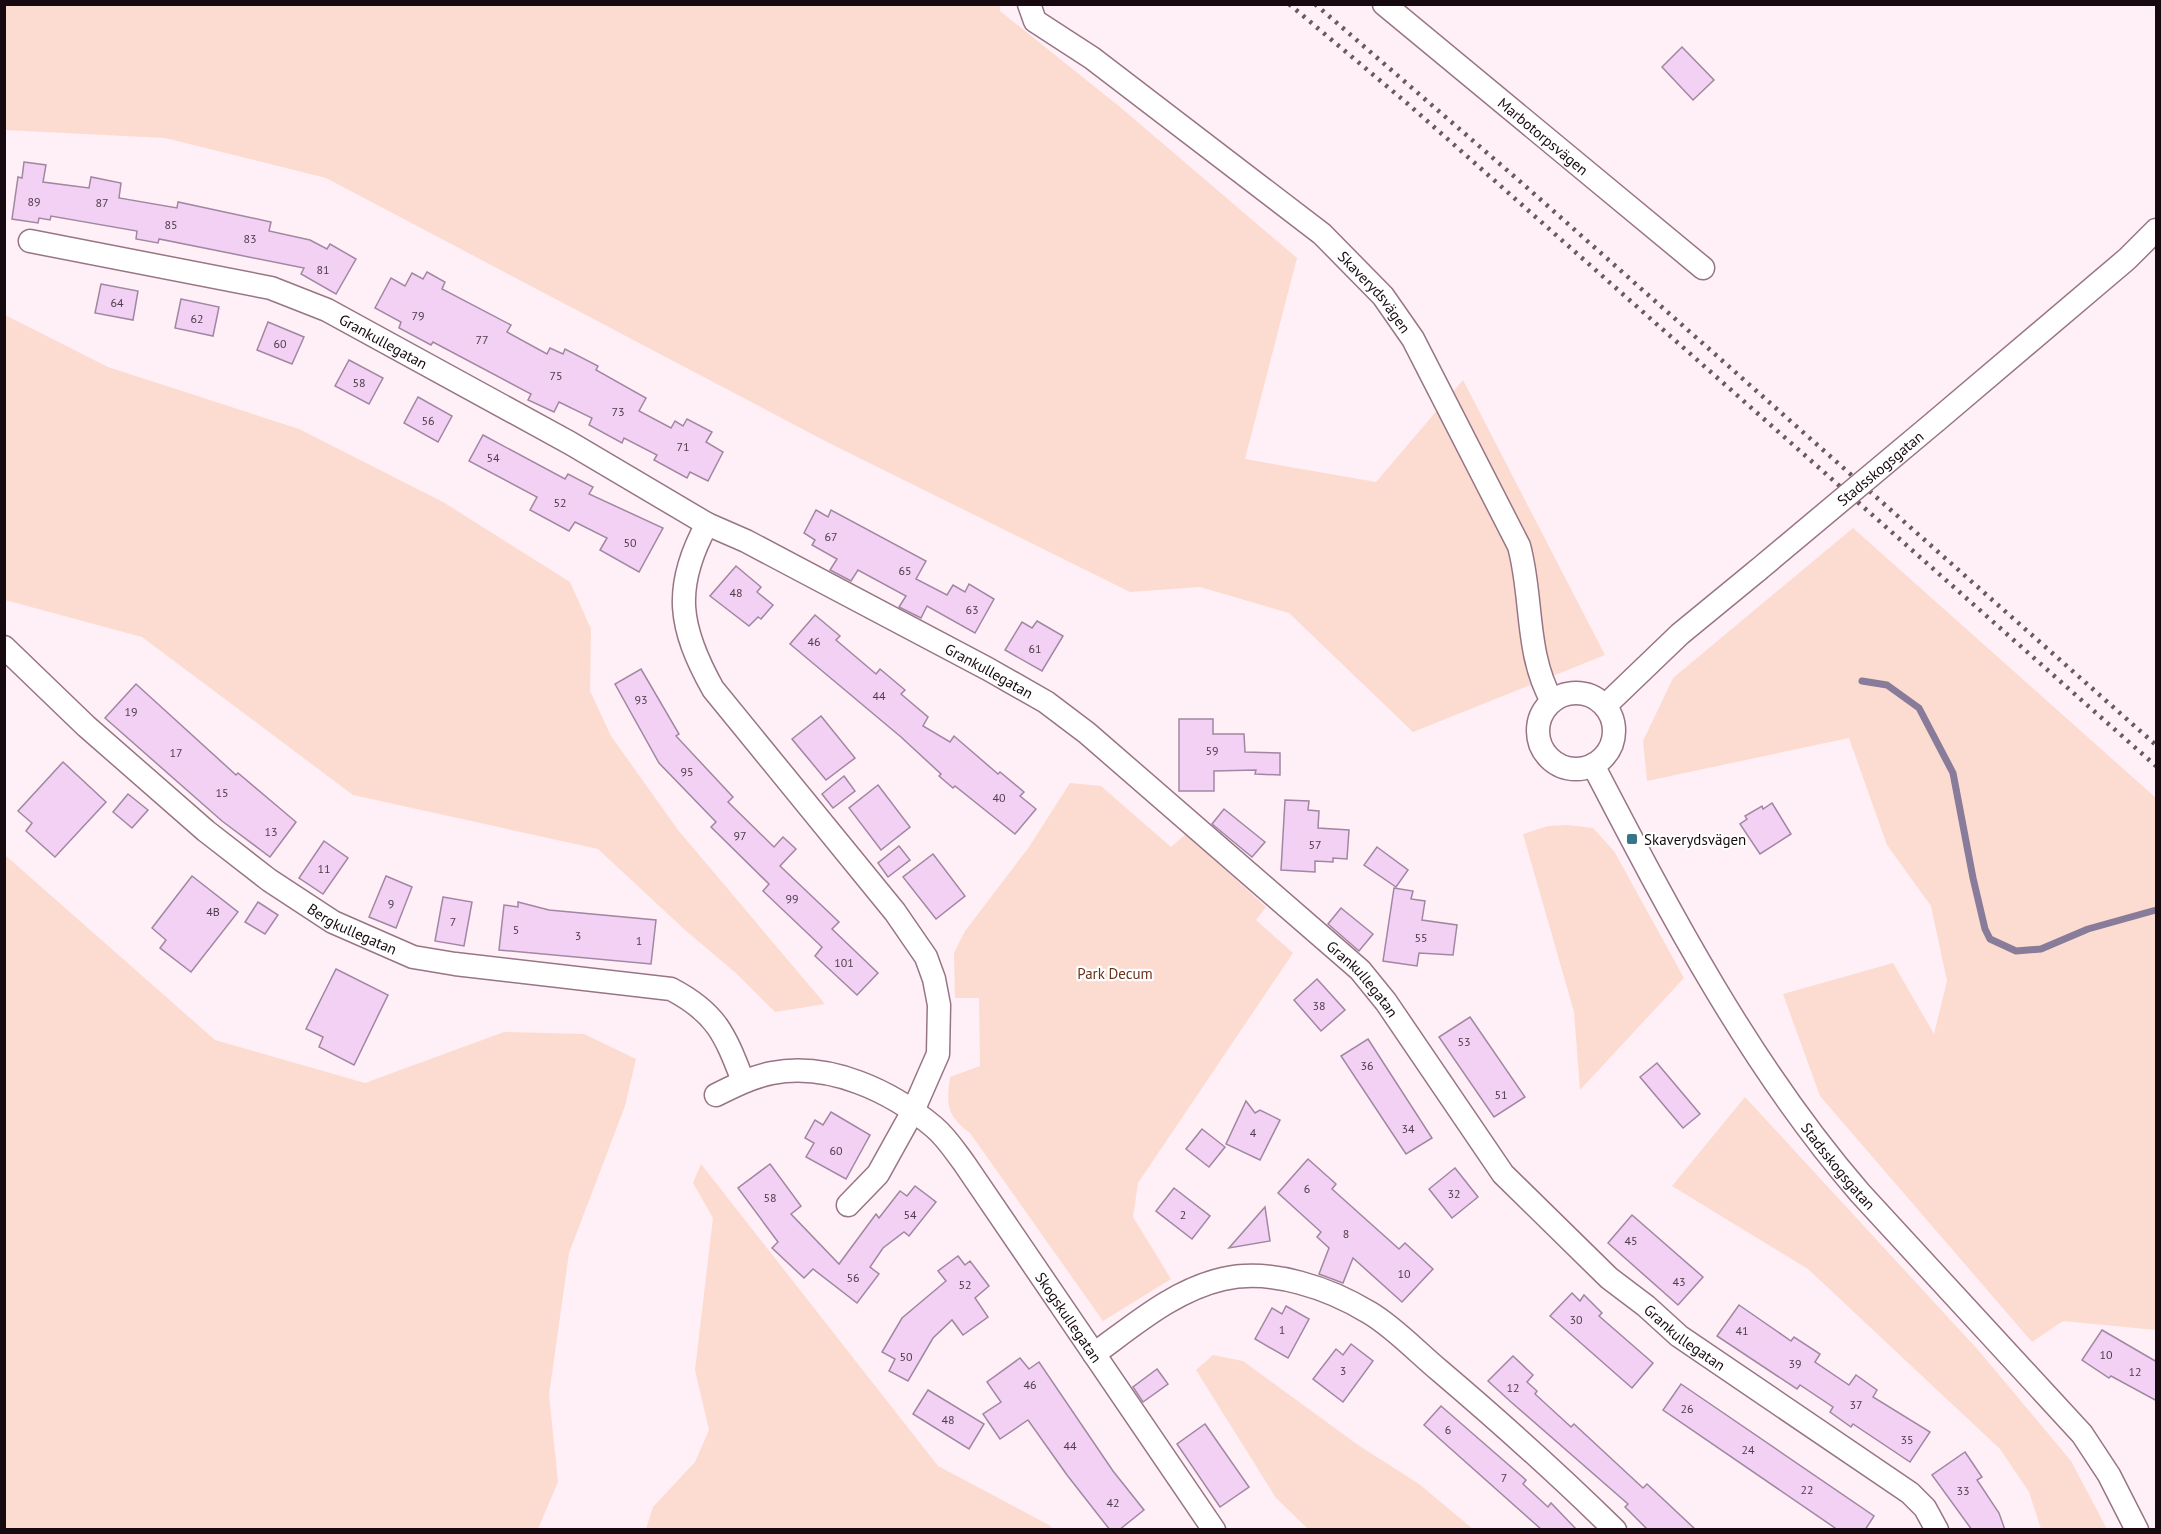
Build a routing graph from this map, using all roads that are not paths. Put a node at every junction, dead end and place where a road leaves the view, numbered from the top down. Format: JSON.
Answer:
{"nodes":[{"id":1,"x":1029,"y":4,"type":"edge"},
{"id":2,"x":1384,"y":4,"type":"edge"},
{"id":3,"x":2157,"y":230,"type":"edge"},
{"id":4,"x":30,"y":241,"type":"dead end"},
{"id":5,"x":1703,"y":268,"type":"dead end"},
{"id":6,"x":706,"y":524,"type":"junction"},
{"id":7,"x":4,"y":647,"type":"edge"},
{"id":8,"x":1552,"y":701,"type":"junction"},
{"id":9,"x":1605,"y":706,"type":"junction"},
{"id":10,"x":1593,"y":765,"type":"junction"},
{"id":11,"x":744,"y":1081,"type":"junction"},
{"id":12,"x":716,"y":1095,"type":"dead end"},
{"id":13,"x":913,"y":1111,"type":"junction"},
{"id":14,"x":848,"y":1205,"type":"dead end"},
{"id":15,"x":1094,"y":1354,"type":"junction"},
{"id":16,"x":1214,"y":1530,"type":"edge"},
{"id":17,"x":1615,"y":1530,"type":"edge"},
{"id":18,"x":1937,"y":1530,"type":"edge"},
{"id":19,"x":2137,"y":1530,"type":"edge"}],
"edges":[{"from":1,"to":8,"type":"street","name":"Skaverydsvägen"},
{"from":2,"to":5,"type":"street","name":"Marbotorpsvägen"},
{"from":3,"to":9,"type":"street","name":"Stadsskogsgatan","bridge":true},
{"from":4,"to":6,"type":"street","name":"Grankullegatan"},
{"from":6,"to":13,"type":"street"},
{"from":6,"to":18,"type":"street","name":"Grankullegatan"},
{"from":7,"to":11,"type":"street","name":"Bergkullegatan"},
{"from":8,"to":9,"type":"street"},
{"from":8,"to":10,"type":"street"},
{"from":9,"to":10,"type":"street"},
{"from":10,"to":19,"type":"street","name":"Stadsskogsgatan"},
{"from":11,"to":12,"type":"street","name":"Skogskullegatan"},
{"from":11,"to":13,"type":"street","name":"Skogskullegatan"},
{"from":13,"to":14,"type":"street"},
{"from":13,"to":15,"type":"street","name":"Skogskullegatan"},
{"from":15,"to":16,"type":"street","name":"Skogskullegatan"},
{"from":15,"to":17,"type":"street"}]}
